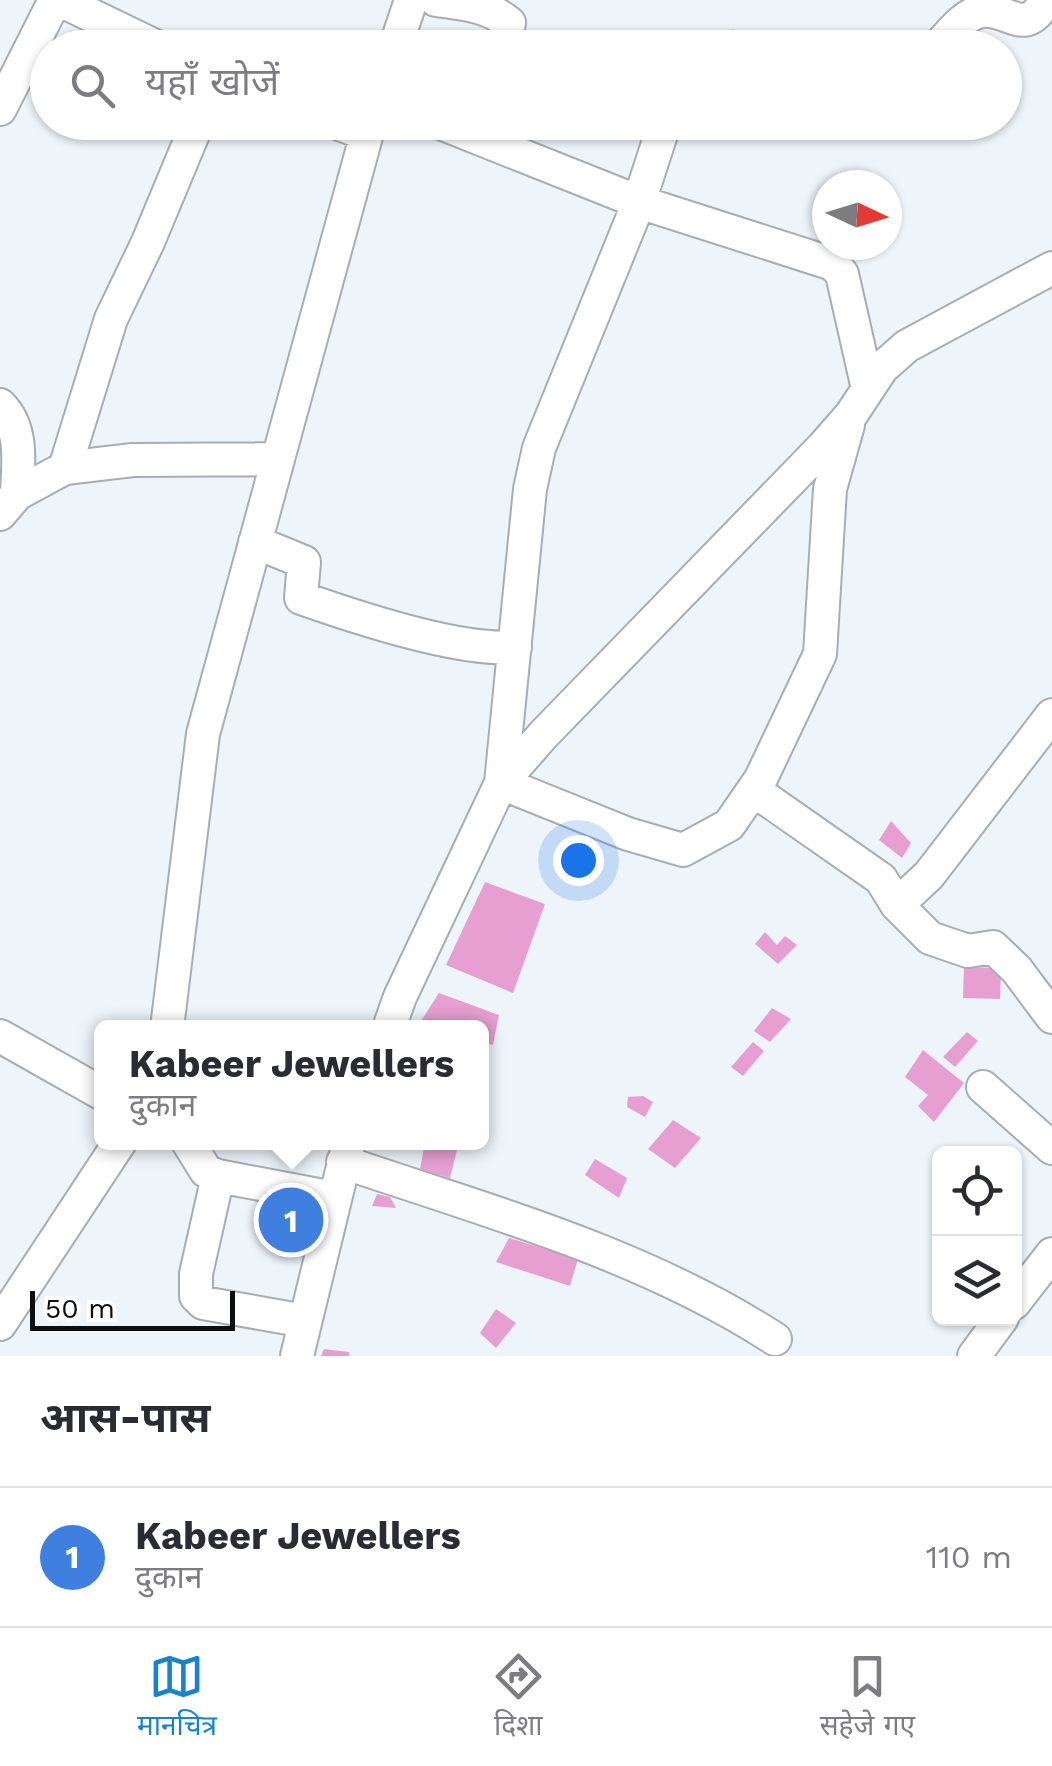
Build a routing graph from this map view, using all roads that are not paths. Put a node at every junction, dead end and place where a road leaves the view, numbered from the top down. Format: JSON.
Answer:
{"nodes":[{"id":1,"x":58,"y":0,"type":"edge"},
{"id":2,"x":411,"y":0,"type":"edge"},
{"id":3,"x":436,"y":0,"type":"edge"},
{"id":4,"x":1046,"y":0,"type":"edge"},
{"id":5,"x":42,"y":30,"type":"edge"},
{"id":6,"x":121,"y":30,"type":"edge"},
{"id":7,"x":401,"y":30,"type":"edge"},
{"id":8,"x":508,"y":30,"type":"edge"},
{"id":9,"x":953,"y":30,"type":"edge"},
{"id":10,"x":30,"y":53,"type":"edge"},
{"id":11,"x":0,"y":109,"type":"edge"},
{"id":12,"x":190,"y":140,"type":"edge"},
{"id":13,"x":365,"y":140,"type":"edge"},
{"id":14,"x":483,"y":140,"type":"edge"},
{"id":15,"x":660,"y":140,"type":"edge"},
{"id":16,"x":639,"y":202,"type":"junction"},
{"id":17,"x":1052,"y":268,"type":"edge"},
{"id":18,"x":859,"y":402,"type":"junction"},
{"id":19,"x":0,"y":406,"type":"edge"},
{"id":20,"x":278,"y":459,"type":"junction"},
{"id":21,"x":64,"y":468,"type":"junction"},
{"id":22,"x":9,"y":504,"type":"edge"},
{"id":23,"x":255,"y":542,"type":"junction"},
{"id":24,"x":515,"y":646,"type":"junction"},
{"id":25,"x":1052,"y":715,"type":"edge"},
{"id":26,"x":760,"y":780,"type":"junction"},
{"id":27,"x":501,"y":783,"type":"junction"},
{"id":28,"x":898,"y":905,"type":"junction"},
{"id":29,"x":1052,"y":1017,"type":"edge"},
{"id":30,"x":168,"y":1020,"type":"edge"},
{"id":31,"x":392,"y":1020,"type":"edge"},
{"id":32,"x":0,"y":1036,"type":"edge"},
{"id":33,"x":983,"y":1087,"type":"dead end"},
{"id":34,"x":94,"y":1088,"type":"edge"},
{"id":35,"x":1052,"y":1148,"type":"edge"},
{"id":36,"x":115,"y":1150,"type":"edge"},
{"id":37,"x":193,"y":1150,"type":"edge"},
{"id":38,"x":346,"y":1152,"type":"edge"},
{"id":39,"x":218,"y":1176,"type":"junction"},
{"id":40,"x":334,"y":1198,"type":"junction"},
{"id":41,"x":1052,"y":1254,"type":"edge"},
{"id":42,"x":1022,"y":1293,"type":"edge"},
{"id":43,"x":305,"y":1321,"type":"junction"},
{"id":44,"x":0,"y":1324,"type":"edge"},
{"id":45,"x":996,"y":1326,"type":"edge"},
{"id":46,"x":775,"y":1340,"type":"dead end"},
{"id":47,"x":297,"y":1356,"type":"edge"},
{"id":48,"x":974,"y":1356,"type":"edge"}],
"edges":[{"from":1,"to":5,"type":"street"},
{"from":1,"to":6,"type":"street"},
{"from":2,"to":7,"type":"street"},
{"from":3,"to":8,"type":"street"},
{"from":4,"to":9,"type":"street"},
{"from":10,"to":11,"type":"street"},
{"from":12,"to":21,"type":"street"},
{"from":13,"to":20,"type":"street"},
{"from":14,"to":16,"type":"street"},
{"from":15,"to":16,"type":"street"},
{"from":16,"to":18,"type":"street"},
{"from":16,"to":24,"type":"street"},
{"from":17,"to":18,"type":"street"},
{"from":18,"to":26,"type":"street"},
{"from":18,"to":27,"type":"street"},
{"from":19,"to":22,"type":"street"},
{"from":20,"to":21,"type":"street"},
{"from":20,"to":23,"type":"street"},
{"from":21,"to":22,"type":"street"},
{"from":23,"to":24,"type":"street"},
{"from":23,"to":30,"type":"street"},
{"from":24,"to":27,"type":"street"},
{"from":25,"to":28,"type":"street"},
{"from":26,"to":27,"type":"street"},
{"from":26,"to":28,"type":"street"},
{"from":27,"to":31,"type":"street"},
{"from":28,"to":29,"type":"street"},
{"from":32,"to":34,"type":"street"},
{"from":33,"to":35,"type":"street"},
{"from":36,"to":44,"type":"street"},
{"from":37,"to":39,"type":"street"},
{"from":38,"to":40,"type":"street"},
{"from":38,"to":46,"type":"street"},
{"from":39,"to":40,"type":"street"},
{"from":39,"to":43,"type":"street"},
{"from":40,"to":43,"type":"street"},
{"from":41,"to":42,"type":"street"},
{"from":43,"to":47,"type":"street"},
{"from":45,"to":48,"type":"street"}]}
